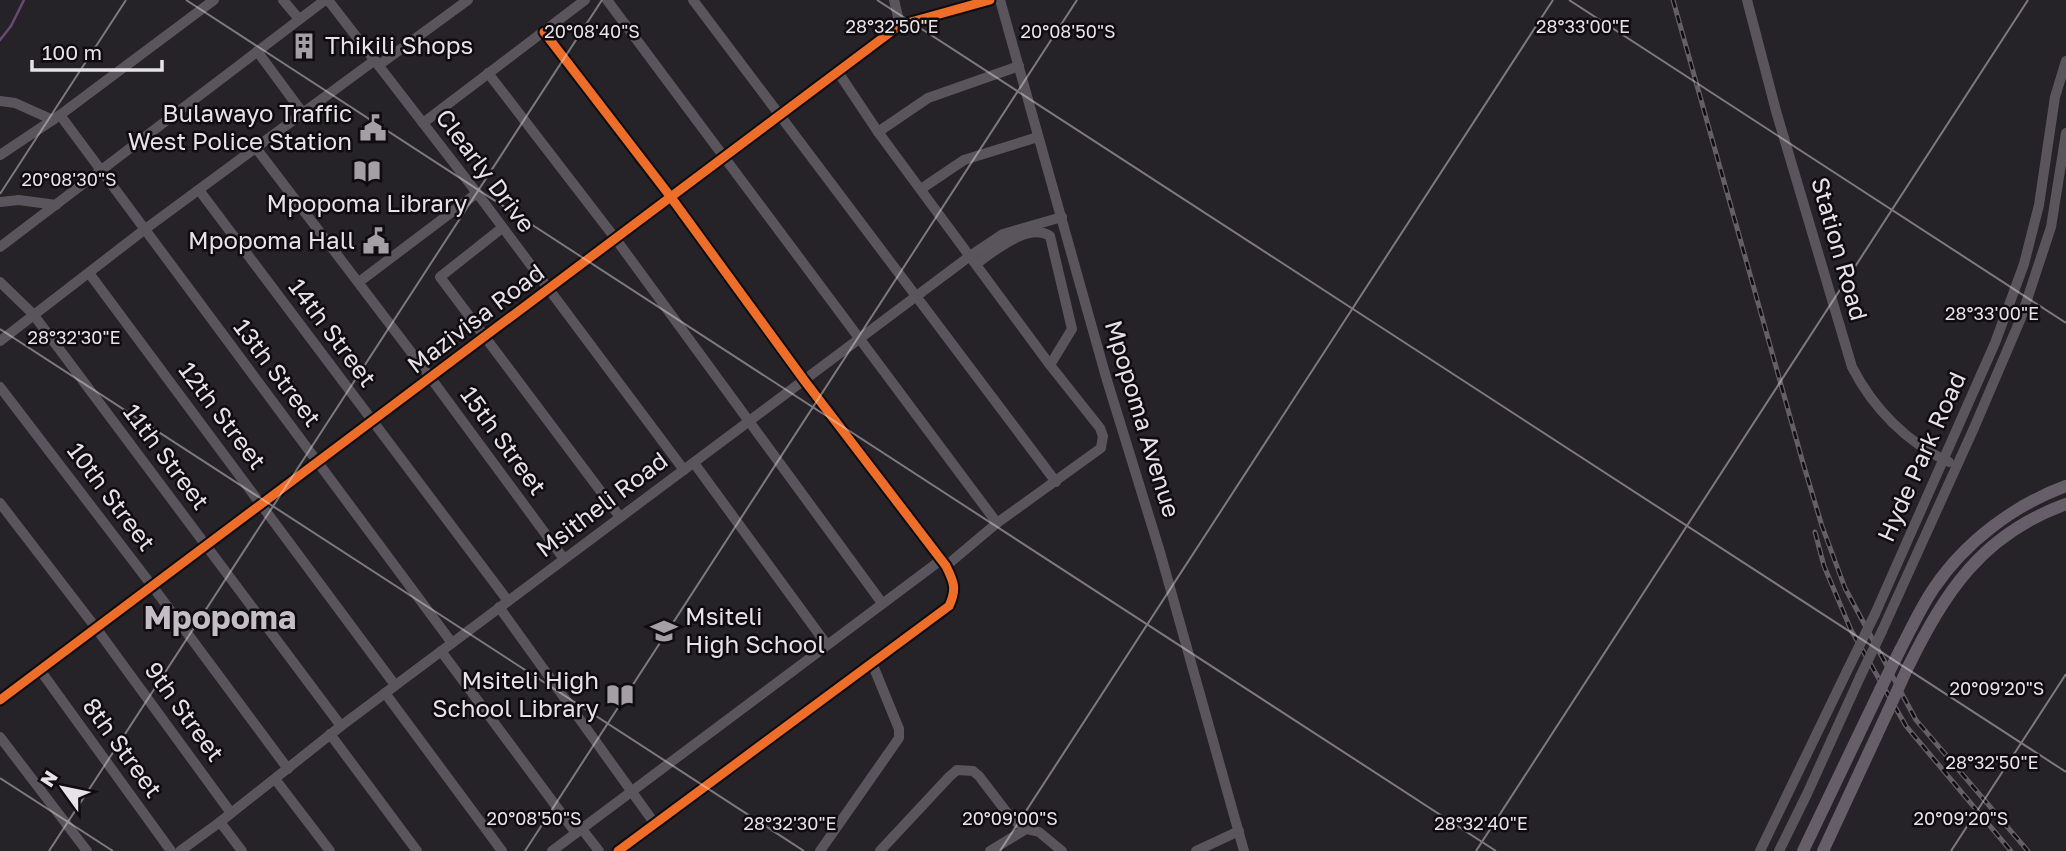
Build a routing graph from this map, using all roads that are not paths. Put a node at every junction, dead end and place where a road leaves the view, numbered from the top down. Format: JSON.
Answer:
{"nodes":[{"id":1,"x":214,"y":0,"type":"edge"},
{"id":2,"x":283,"y":0,"type":"edge"},
{"id":3,"x":327,"y":0,"type":"edge"},
{"id":4,"x":468,"y":0,"type":"edge"},
{"id":5,"x":584,"y":0,"type":"edge"},
{"id":6,"x":607,"y":0,"type":"edge"},
{"id":7,"x":693,"y":0,"type":"edge"},
{"id":8,"x":894,"y":0,"type":"edge"},
{"id":9,"x":990,"y":0,"type":"edge"},
{"id":10,"x":1000,"y":0,"type":"edge"},
{"id":11,"x":1747,"y":0,"type":"edge"},
{"id":12,"x":299,"y":19,"type":"junction"},
{"id":13,"x":900,"y":25,"type":"junction"},
{"id":14,"x":544,"y":32,"type":"junction"},
{"id":15,"x":257,"y":51,"type":"junction"},
{"id":16,"x":2066,"y":61,"type":"edge"},
{"id":17,"x":377,"y":63,"type":"junction"},
{"id":18,"x":1019,"y":66,"type":"junction"},
{"id":19,"x":838,"y":72,"type":"junction"},
{"id":20,"x":488,"y":73,"type":"junction"},
{"id":21,"x":0,"y":101,"type":"edge"},
{"id":22,"x":302,"y":113,"type":"junction"},
{"id":23,"x":779,"y":115,"type":"junction"},
{"id":24,"x":57,"y":118,"type":"junction"},
{"id":25,"x":423,"y":123,"type":"junction"},
{"id":26,"x":878,"y":132,"type":"junction"},
{"id":27,"x":2066,"y":133,"type":"edge"},
{"id":28,"x":1038,"y":137,"type":"junction"},
{"id":29,"x":256,"y":148,"type":"junction"},
{"id":30,"x":0,"y":155,"type":"edge"},
{"id":31,"x":724,"y":157,"type":"junction"},
{"id":32,"x":101,"y":171,"type":"junction"},
{"id":33,"x":199,"y":190,"type":"junction"},
{"id":34,"x":921,"y":190,"type":"junction"},
{"id":35,"x":477,"y":193,"type":"junction"},
{"id":36,"x":670,"y":196,"type":"junction"},
{"id":37,"x":0,"y":202,"type":"edge"},
{"id":38,"x":56,"y":205,"type":"junction"},
{"id":39,"x":1062,"y":217,"type":"junction"},
{"id":40,"x":502,"y":228,"type":"junction"},
{"id":41,"x":144,"y":230,"type":"junction"},
{"id":42,"x":615,"y":238,"type":"junction"},
{"id":43,"x":0,"y":247,"type":"edge"},
{"id":44,"x":973,"y":260,"type":"junction"},
{"id":45,"x":89,"y":273,"type":"junction"},
{"id":46,"x":0,"y":282,"type":"edge"},
{"id":47,"x":359,"y":282,"type":"junction"},
{"id":48,"x":549,"y":289,"type":"junction"},
{"id":49,"x":917,"y":297,"type":"junction"},
{"id":50,"x":33,"y":314,"type":"junction"},
{"id":51,"x":485,"y":337,"type":"junction"},
{"id":52,"x":861,"y":338,"type":"junction"},
{"id":53,"x":0,"y":341,"type":"edge"},
{"id":54,"x":1050,"y":365,"type":"junction"},
{"id":55,"x":430,"y":377,"type":"junction"},
{"id":56,"x":804,"y":380,"type":"junction"},
{"id":57,"x":0,"y":387,"type":"edge"},
{"id":58,"x":750,"y":421,"type":"junction"},
{"id":59,"x":372,"y":422,"type":"junction"},
{"id":60,"x":1944,"y":460,"type":"junction"},
{"id":61,"x":317,"y":462,"type":"junction"},
{"id":62,"x":694,"y":463,"type":"junction"},
{"id":63,"x":1957,"y":466,"type":"junction"},
{"id":64,"x":684,"y":470,"type":"junction"},
{"id":65,"x":1056,"y":482,"type":"junction"},
{"id":66,"x":2066,"y":486,"type":"edge"},
{"id":67,"x":0,"y":503,"type":"edge"},
{"id":68,"x":262,"y":504,"type":"junction"},
{"id":69,"x":2066,"y":504,"type":"edge"},
{"id":70,"x":620,"y":517,"type":"junction"},
{"id":71,"x":997,"y":523,"type":"junction"},
{"id":72,"x":206,"y":545,"type":"junction"},
{"id":73,"x":564,"y":559,"type":"junction"},
{"id":74,"x":943,"y":563,"type":"junction"},
{"id":75,"x":153,"y":587,"type":"junction"},
{"id":76,"x":882,"y":603,"type":"junction"},
{"id":77,"x":503,"y":604,"type":"junction"},
{"id":78,"x":96,"y":628,"type":"junction"},
{"id":79,"x":452,"y":642,"type":"junction"},
{"id":80,"x":827,"y":645,"type":"junction"},
{"id":81,"x":441,"y":651,"type":"junction"},
{"id":82,"x":872,"y":663,"type":"junction"},
{"id":83,"x":40,"y":670,"type":"junction"},
{"id":84,"x":395,"y":685,"type":"junction"},
{"id":85,"x":385,"y":693,"type":"junction"},
{"id":86,"x":0,"y":700,"type":"edge"},
{"id":87,"x":341,"y":726,"type":"junction"},
{"id":88,"x":330,"y":734,"type":"junction"},
{"id":89,"x":0,"y":737,"type":"edge"},
{"id":90,"x":288,"y":769,"type":"junction"},
{"id":91,"x":275,"y":779,"type":"junction"},
{"id":92,"x":632,"y":791,"type":"junction"},
{"id":93,"x":231,"y":813,"type":"junction"},
{"id":94,"x":220,"y":822,"type":"junction"},
{"id":95,"x":655,"y":824,"type":"junction"},
{"id":96,"x":1026,"y":829,"type":"junction"},
{"id":97,"x":579,"y":831,"type":"junction"},
{"id":98,"x":1239,"y":831,"type":"junction"},
{"id":99,"x":87,"y":851,"type":"edge"},
{"id":100,"x":171,"y":851,"type":"edge"},
{"id":101,"x":180,"y":851,"type":"edge"},
{"id":102,"x":242,"y":851,"type":"edge"},
{"id":103,"x":330,"y":851,"type":"edge"},
{"id":104,"x":417,"y":851,"type":"edge"},
{"id":105,"x":502,"y":851,"type":"edge"},
{"id":106,"x":552,"y":851,"type":"edge"},
{"id":107,"x":598,"y":851,"type":"edge"},
{"id":108,"x":618,"y":851,"type":"edge"},
{"id":109,"x":820,"y":851,"type":"edge"},
{"id":110,"x":880,"y":851,"type":"edge"},
{"id":111,"x":990,"y":851,"type":"edge"},
{"id":112,"x":1062,"y":851,"type":"edge"},
{"id":113,"x":1196,"y":851,"type":"edge"},
{"id":114,"x":1244,"y":851,"type":"edge"},
{"id":115,"x":1760,"y":851,"type":"edge"},
{"id":116,"x":1779,"y":851,"type":"edge"},
{"id":117,"x":1804,"y":851,"type":"edge"},
{"id":118,"x":1823,"y":851,"type":"edge"}],
"edges":[{"from":1,"to":24,"type":"street"},
{"from":2,"to":12,"type":"street"},
{"from":3,"to":12,"type":"street"},
{"from":3,"to":17,"type":"street","name":"Clearly Drive"},
{"from":4,"to":17,"type":"street"},
{"from":5,"to":14,"type":"street"},
{"from":6,"to":31,"type":"street"},
{"from":7,"to":23,"type":"street"},
{"from":8,"to":13,"type":"street"},
{"from":9,"to":13,"type":"street","name":"Mazivisa Road"},
{"from":10,"to":18,"type":"street","name":"Mpopoma Avenue"},
{"from":11,"to":60,"type":"street","name":"Station Road"},
{"from":12,"to":15,"type":"street"},
{"from":13,"to":19,"type":"street","name":"Mazivisa Road"},
{"from":14,"to":20,"type":"street"},
{"from":14,"to":36,"type":"street"},
{"from":15,"to":22,"type":"street"},
{"from":15,"to":32,"type":"street"},
{"from":16,"to":60,"type":"street","name":"Hyde Park Road"},
{"from":17,"to":22,"type":"street"},
{"from":17,"to":25,"type":"street","name":"Clearly Drive"},
{"from":18,"to":26,"type":"street"},
{"from":18,"to":28,"type":"street","name":"Mpopoma Avenue"},
{"from":19,"to":23,"type":"street","name":"Mazivisa Road"},
{"from":19,"to":26,"type":"street"},
{"from":20,"to":25,"type":"street"},
{"from":20,"to":42,"type":"street"},
{"from":21,"to":24,"type":"street"},
{"from":22,"to":29,"type":"street"},
{"from":23,"to":31,"type":"street","name":"Mazivisa Road"},
{"from":23,"to":49,"type":"street"},
{"from":24,"to":30,"type":"street"},
{"from":24,"to":32,"type":"street","name":"13th Street"},
{"from":25,"to":35,"type":"street","name":"Clearly Drive"},
{"from":26,"to":34,"type":"street"},
{"from":27,"to":63,"type":"street","name":"Hyde Park Road"},
{"from":28,"to":34,"type":"street"},
{"from":28,"to":39,"type":"street","name":"Mpopoma Avenue"},
{"from":29,"to":33,"type":"street"},
{"from":29,"to":47,"type":"street","name":"15th Street"},
{"from":31,"to":36,"type":"street","name":"Mazivisa Road"},
{"from":31,"to":52,"type":"street"},
{"from":32,"to":38,"type":"street"},
{"from":32,"to":41,"type":"street","name":"13th Street"},
{"from":33,"to":41,"type":"street"},
{"from":33,"to":59,"type":"street","name":"14th Street"},
{"from":34,"to":44,"type":"street"},
{"from":35,"to":40,"type":"street","name":"Clearly Drive"},
{"from":35,"to":47,"type":"street"},
{"from":36,"to":42,"type":"street","name":"Mazivisa Road"},
{"from":36,"to":56,"type":"street"},
{"from":37,"to":38,"type":"street"},
{"from":38,"to":43,"type":"street"},
{"from":39,"to":44,"type":"street","name":"Msitheli Road"},
{"from":39,"to":98,"type":"street","name":"Mpopoma Avenue"},
{"from":40,"to":48,"type":"street","name":"Clearly Drive"},
{"from":40,"to":51,"type":"street"},
{"from":41,"to":45,"type":"street"},
{"from":41,"to":61,"type":"street","name":"13th Street"},
{"from":42,"to":48,"type":"street","name":"Mazivisa Road"},
{"from":42,"to":58,"type":"street"},
{"from":44,"to":49,"type":"street","name":"Msitheli Road"},
{"from":44,"to":54,"type":"street"},
{"from":44,"to":54,"type":"street"},
{"from":45,"to":50,"type":"street"},
{"from":45,"to":68,"type":"street","name":"12th Street"},
{"from":46,"to":50,"type":"street","name":"11th Street"},
{"from":47,"to":55,"type":"street","name":"15th Street"},
{"from":48,"to":51,"type":"street","name":"Mazivisa Road"},
{"from":48,"to":64,"type":"street","name":"Clearly Drive"},
{"from":49,"to":52,"type":"street","name":"Msitheli Road"},
{"from":49,"to":65,"type":"street"},
{"from":50,"to":53,"type":"street"},
{"from":50,"to":72,"type":"street","name":"11th Street"},
{"from":51,"to":55,"type":"street","name":"Mazivisa Road"},
{"from":51,"to":70,"type":"street"},
{"from":52,"to":56,"type":"street","name":"Msitheli Road"},
{"from":52,"to":71,"type":"street"},
{"from":54,"to":65,"type":"street"},
{"from":55,"to":59,"type":"street","name":"Mazivisa Road"},
{"from":55,"to":73,"type":"street","name":"15th Street"},
{"from":56,"to":58,"type":"street","name":"Msitheli Road"},
{"from":56,"to":74,"type":"street"},
{"from":57,"to":75,"type":"street","name":"10th Street"},
{"from":58,"to":62,"type":"street","name":"Msitheli Road"},
{"from":58,"to":76,"type":"street"},
{"from":59,"to":61,"type":"street","name":"Mazivisa Road"},
{"from":59,"to":77,"type":"street","name":"14th Street"},
{"from":60,"to":63,"type":"street","name":"Station Road"},
{"from":60,"to":115,"type":"street","name":"Hyde Park Road","bridge":true},
{"from":61,"to":68,"type":"street","name":"Mazivisa Road"},
{"from":61,"to":79,"type":"street","name":"13th Street"},
{"from":62,"to":64,"type":"street","name":"Msitheli Road"},
{"from":62,"to":80,"type":"street"},
{"from":63,"to":116,"type":"street","name":"Hyde Park Road","bridge":true},
{"from":64,"to":70,"type":"street","name":"Msitheli Road"},
{"from":65,"to":71,"type":"street"},
{"from":66,"to":117,"type":"main road","bridge":true},
{"from":67,"to":78,"type":"street","name":"9th Street"},
{"from":68,"to":72,"type":"street","name":"Mazivisa Road"},
{"from":68,"to":84,"type":"street","name":"12th Street"},
{"from":69,"to":118,"type":"main road","bridge":true},
{"from":70,"to":73,"type":"street","name":"Msitheli Road"},
{"from":71,"to":74,"type":"street"},
{"from":72,"to":75,"type":"street","name":"Mazivisa Road"},
{"from":72,"to":87,"type":"street","name":"11th Street"},
{"from":73,"to":77,"type":"street","name":"Msitheli Road"},
{"from":74,"to":76,"type":"street"},
{"from":74,"to":82,"type":"street"},
{"from":75,"to":78,"type":"street","name":"Mazivisa Road"},
{"from":75,"to":90,"type":"street","name":"10th Street"},
{"from":76,"to":80,"type":"street"},
{"from":77,"to":79,"type":"street","name":"Msitheli Road"},
{"from":77,"to":92,"type":"street","name":"14th Street"},
{"from":78,"to":83,"type":"street","name":"Mazivisa Road"},
{"from":78,"to":93,"type":"street","name":"9th Street"},
{"from":79,"to":81,"type":"street","name":"Msitheli Road"},
{"from":80,"to":92,"type":"street"},
{"from":81,"to":84,"type":"street","name":"Msitheli Road"},
{"from":81,"to":97,"type":"street"},
{"from":82,"to":95,"type":"street"},
{"from":82,"to":109,"type":"street"},
{"from":83,"to":86,"type":"street","name":"Mazivisa Road"},
{"from":83,"to":100,"type":"street","name":"8th Street"},
{"from":84,"to":85,"type":"street","name":"Msitheli Road"},
{"from":85,"to":87,"type":"street","name":"Msitheli Road"},
{"from":85,"to":105,"type":"street"},
{"from":87,"to":88,"type":"street","name":"Msitheli Road"},
{"from":88,"to":90,"type":"street","name":"Msitheli Road"},
{"from":88,"to":104,"type":"street"},
{"from":89,"to":99,"type":"street"},
{"from":90,"to":91,"type":"street","name":"Msitheli Road"},
{"from":91,"to":93,"type":"street","name":"Msitheli Road"},
{"from":91,"to":103,"type":"street"},
{"from":92,"to":95,"type":"street","name":"14th Street"},
{"from":92,"to":97,"type":"street"},
{"from":93,"to":94,"type":"street","name":"Msitheli Road"},
{"from":94,"to":101,"type":"street","name":"Msitheli Road"},
{"from":94,"to":102,"type":"street"},
{"from":95,"to":108,"type":"street"},
{"from":96,"to":110,"type":"street"},
{"from":96,"to":111,"type":"street"},
{"from":96,"to":112,"type":"street"},
{"from":97,"to":106,"type":"street"},
{"from":97,"to":107,"type":"street"},
{"from":98,"to":113,"type":"street"},
{"from":98,"to":114,"type":"street","name":"Mpopoma Avenue"}]}
